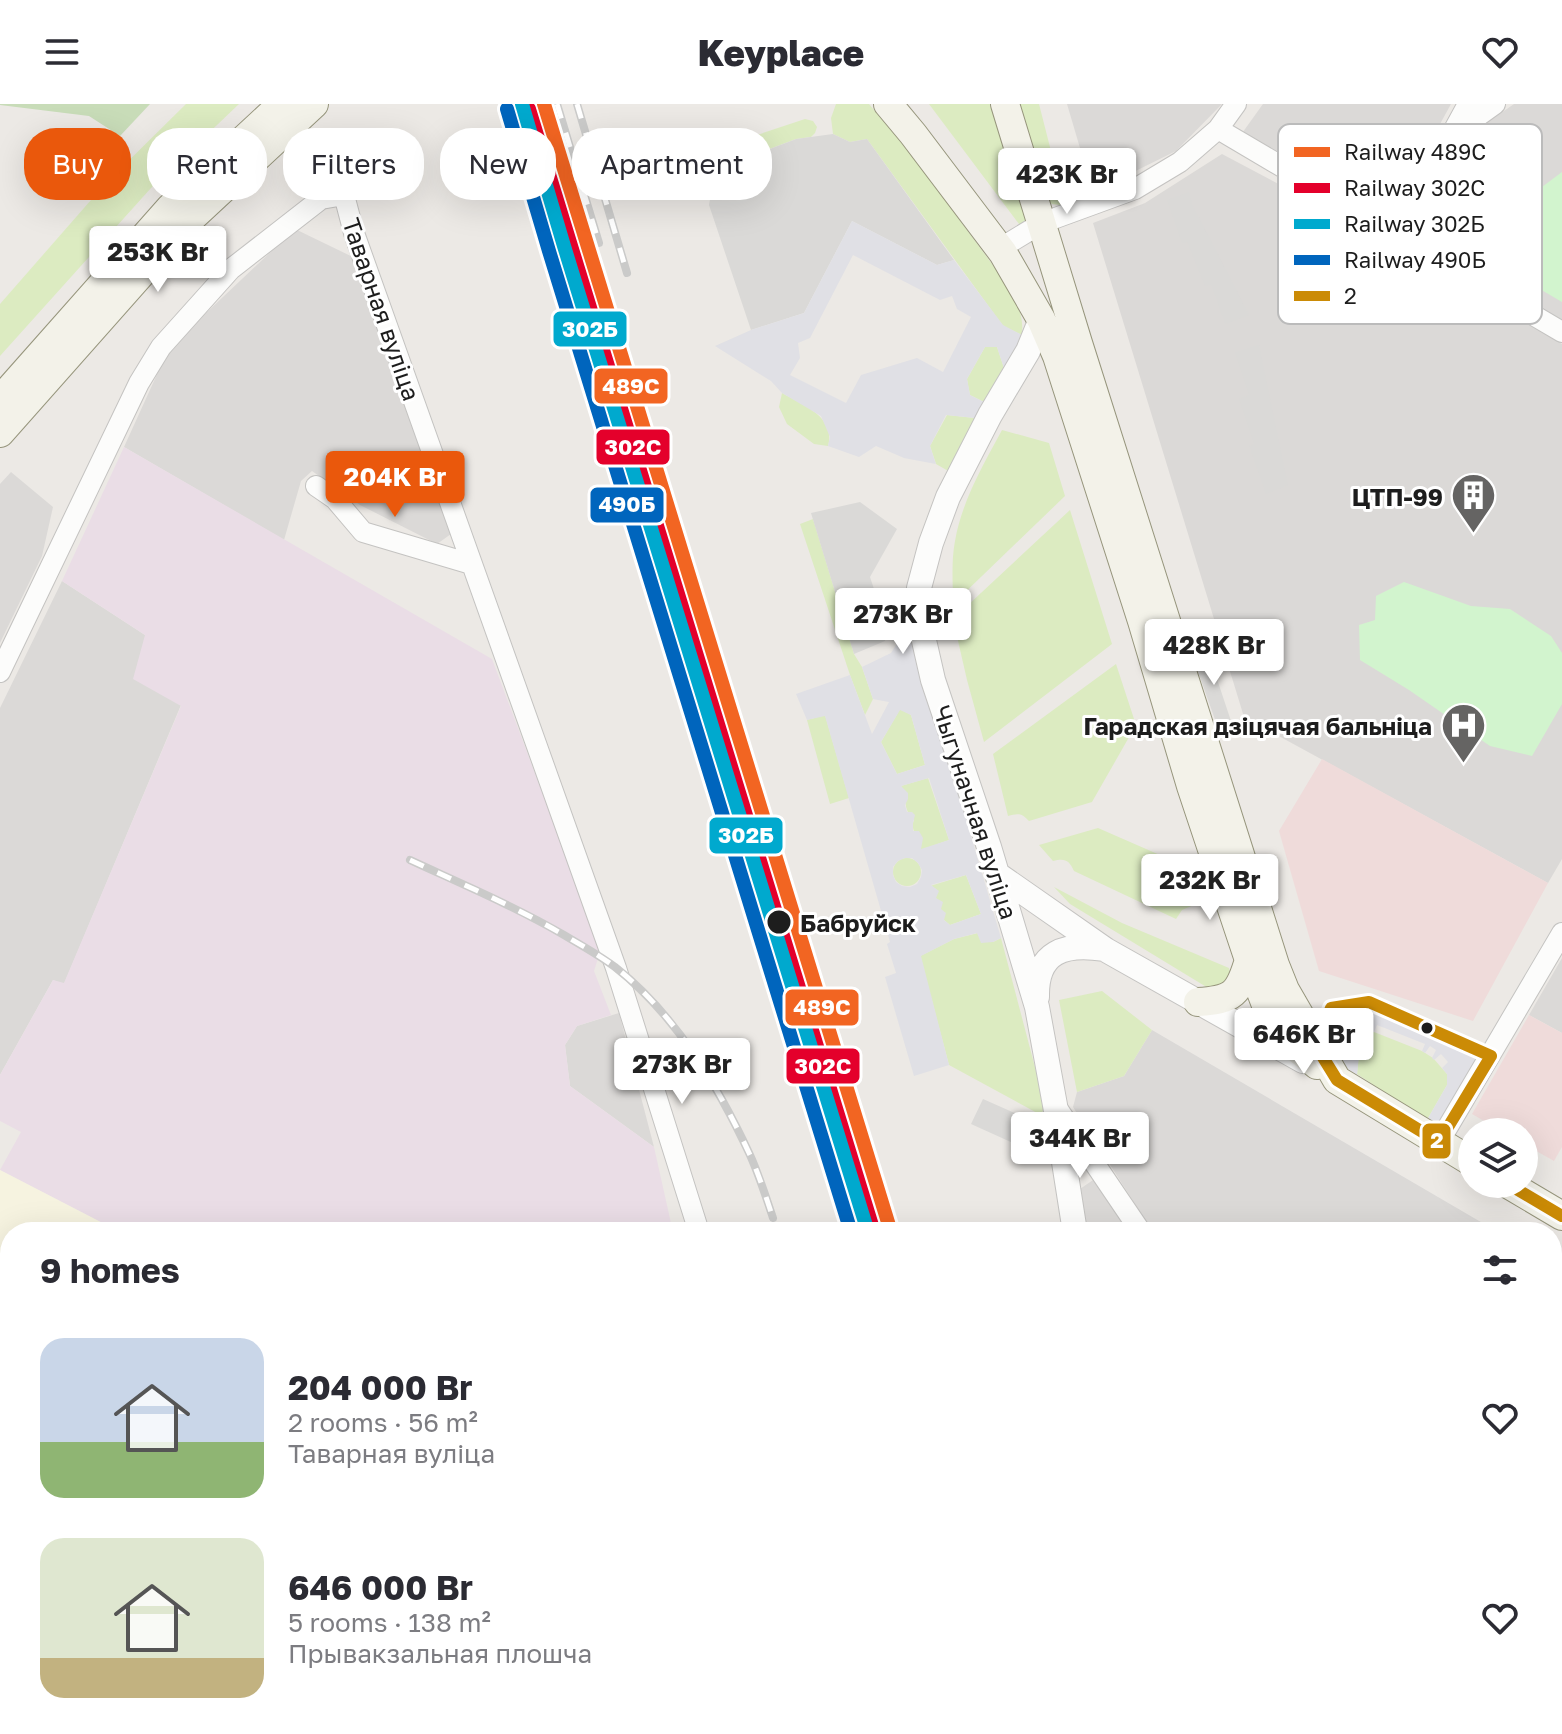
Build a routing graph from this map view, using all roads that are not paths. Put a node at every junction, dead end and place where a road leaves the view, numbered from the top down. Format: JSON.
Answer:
{"nodes":[{"id":1,"x":314,"y":104,"type":"edge"},
{"id":2,"x":888,"y":104,"type":"edge"},
{"id":3,"x":907,"y":104,"type":"edge"},
{"id":4,"x":1005,"y":104,"type":"edge"},
{"id":5,"x":1236,"y":104,"type":"edge"},
{"id":6,"x":1468,"y":104,"type":"edge"},
{"id":7,"x":1495,"y":104,"type":"edge"},
{"id":8,"x":281,"y":114,"type":"edge"},
{"id":9,"x":1457,"y":124,"type":"edge"},
{"id":10,"x":1467,"y":124,"type":"edge"},
{"id":11,"x":1218,"y":129,"type":"junction"},
{"id":12,"x":1278,"y":164,"type":"edge"},
{"id":13,"x":1042,"y":223,"type":"junction"},
{"id":14,"x":1007,"y":243,"type":"junction"},
{"id":15,"x":1041,"y":319,"type":"junction"},
{"id":16,"x":1542,"y":320,"type":"edge"},
{"id":17,"x":1562,"y":332,"type":"edge"},
{"id":18,"x":1078,"y":343,"type":"junction"},
{"id":19,"x":0,"y":400,"type":"edge"},
{"id":20,"x":0,"y":433,"type":"edge"},
{"id":21,"x":316,"y":486,"type":"dead end"},
{"id":22,"x":471,"y":564,"type":"junction"},
{"id":23,"x":0,"y":672,"type":"edge"},
{"id":24,"x":997,"y":874,"type":"junction"},
{"id":25,"x":1562,"y":933,"type":"edge"},
{"id":26,"x":1106,"y":950,"type":"junction"},
{"id":27,"x":1249,"y":960,"type":"junction"},
{"id":28,"x":1198,"y":1002,"type":"junction"},
{"id":29,"x":1037,"y":1007,"type":"junction"},
{"id":30,"x":1337,"y":1080,"type":"junction"},
{"id":31,"x":1055,"y":1105,"type":"junction"},
{"id":32,"x":1439,"y":1142,"type":"junction"},
{"id":33,"x":1458,"y":1154,"type":"edge"},
{"id":34,"x":1103,"y":1174,"type":"junction"},
{"id":35,"x":1068,"y":1187,"type":"junction"},
{"id":36,"x":1532,"y":1198,"type":"edge"},
{"id":37,"x":1562,"y":1216,"type":"edge"},
{"id":38,"x":696,"y":1222,"type":"edge"},
{"id":39,"x":1073,"y":1222,"type":"edge"},
{"id":40,"x":1134,"y":1222,"type":"edge"}],
"edges":[{"from":1,"to":8,"type":"main road"},
{"from":2,"to":14,"type":"main road"},
{"from":3,"to":14,"type":"main road"},
{"from":4,"to":13,"type":"main road"},
{"from":5,"to":11,"type":"street"},
{"from":6,"to":9,"type":"street"},
{"from":7,"to":10,"type":"street"},
{"from":8,"to":19,"type":"main road"},
{"from":8,"to":20,"type":"main road"},
{"from":11,"to":12,"type":"street"},
{"from":11,"to":13,"type":"street"},
{"from":13,"to":14,"type":"street"},
{"from":13,"to":18,"type":"main road"},
{"from":14,"to":15,"type":"main road"},
{"from":14,"to":18,"type":"main road"},
{"from":15,"to":24,"type":"street","name":"Чыгуначная вуліца"},
{"from":15,"to":27,"type":"main road"},
{"from":16,"to":17,"type":"street"},
{"from":18,"to":30,"type":"main road"},
{"from":21,"to":22,"type":"street"},
{"from":22,"to":23,"type":"street","name":"Таварная вуліца"},
{"from":22,"to":38,"type":"street","name":"Таварная вуліца"},
{"from":24,"to":26,"type":"street"},
{"from":24,"to":29,"type":"street","name":"Чыгуначная вуліца"},
{"from":25,"to":32,"type":"street"},
{"from":26,"to":28,"type":"street"},
{"from":26,"to":29,"type":"street"},
{"from":27,"to":28,"type":"main road"},
{"from":27,"to":30,"type":"main road"},
{"from":28,"to":30,"type":"street"},
{"from":29,"to":31,"type":"street","name":"Чыгуначная вуліца"},
{"from":30,"to":32,"type":"main road"},
{"from":31,"to":34,"type":"street"},
{"from":31,"to":35,"type":"street","name":"Чыгуначная вуліца"},
{"from":32,"to":33,"type":"main road"},
{"from":34,"to":35,"type":"street"},
{"from":34,"to":40,"type":"street"},
{"from":35,"to":39,"type":"street","name":"Чыгуначная вуліца"},
{"from":36,"to":37,"type":"main road"}]}
